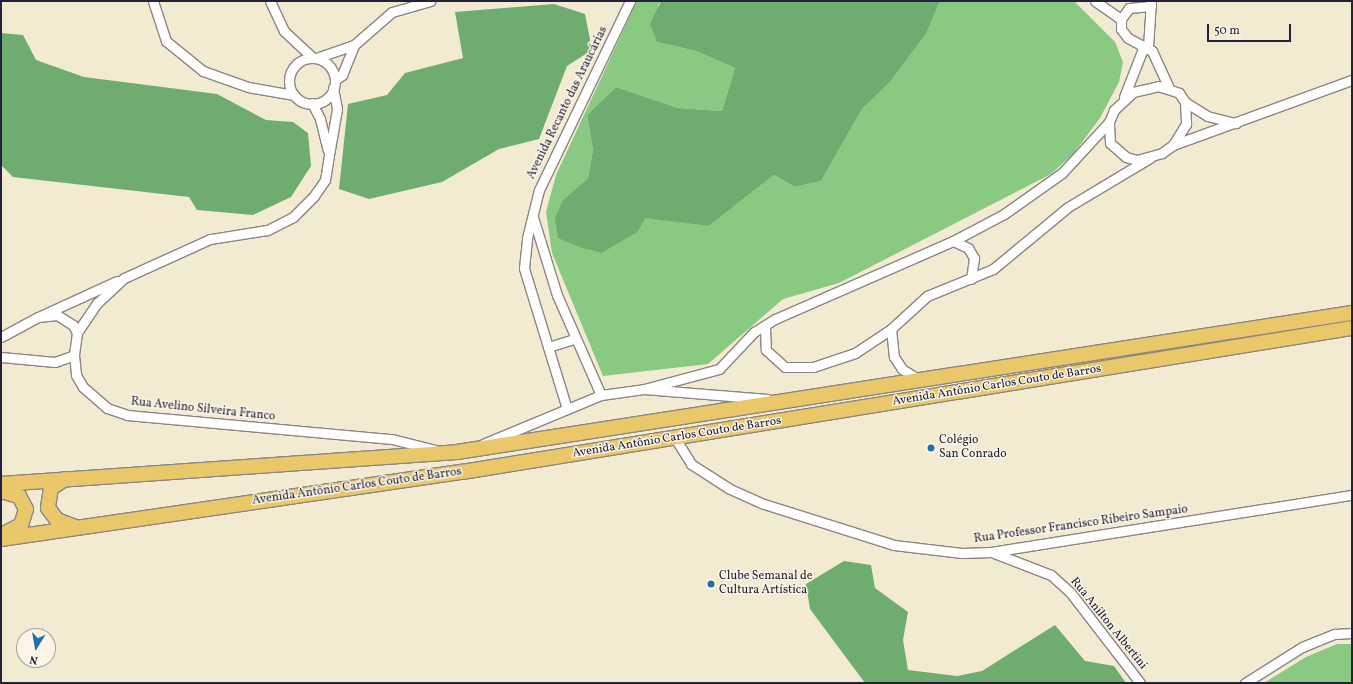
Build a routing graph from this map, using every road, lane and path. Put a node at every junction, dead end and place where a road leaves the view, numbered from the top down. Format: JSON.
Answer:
{"nodes":[{"id":1,"x":153,"y":1,"type":"edge"},
{"id":2,"x":270,"y":1,"type":"edge"},
{"id":3,"x":430,"y":1,"type":"edge"},
{"id":4,"x":630,"y":1,"type":"edge"},
{"id":5,"x":1095,"y":1,"type":"edge"},
{"id":6,"x":1151,"y":4,"type":"edge"},
{"id":7,"x":1121,"y":19,"type":"junction"},
{"id":8,"x":354,"y":45,"type":"junction"},
{"id":9,"x":1148,"y":47,"type":"junction"},
{"id":10,"x":314,"y":58,"type":"junction"},
{"id":11,"x":1352,"y":80,"type":"edge"},
{"id":12,"x":334,"y":84,"type":"junction"},
{"id":13,"x":1169,"y":88,"type":"junction"},
{"id":14,"x":294,"y":95,"type":"junction"},
{"id":15,"x":1122,"y":100,"type":"junction"},
{"id":16,"x":1185,"y":102,"type":"junction"},
{"id":17,"x":312,"y":103,"type":"junction"},
{"id":18,"x":1109,"y":122,"type":"junction"},
{"id":19,"x":1236,"y":123,"type":"junction"},
{"id":20,"x":1173,"y":145,"type":"junction"},
{"id":21,"x":329,"y":155,"type":"junction"},
{"id":22,"x":1150,"y":158,"type":"junction"},
{"id":23,"x":533,"y":217,"type":"junction"},
{"id":24,"x":953,"y":241,"type":"junction"},
{"id":25,"x":124,"y":278,"type":"junction"},
{"id":26,"x":971,"y":278,"type":"junction"},
{"id":27,"x":1352,"y":313,"type":"edge"},
{"id":28,"x":38,"y":317,"type":"junction"},
{"id":29,"x":765,"y":326,"type":"junction"},
{"id":30,"x":1352,"y":328,"type":"edge"},
{"id":31,"x":891,"y":330,"type":"junction"},
{"id":32,"x":77,"y":333,"type":"junction"},
{"id":33,"x":1,"y":337,"type":"edge"},
{"id":34,"x":575,"y":339,"type":"junction"},
{"id":35,"x":548,"y":347,"type":"junction"},
{"id":36,"x":74,"y":355,"type":"junction"},
{"id":37,"x":1,"y":357,"type":"edge"},
{"id":38,"x":918,"y":379,"type":"junction"},
{"id":39,"x":644,"y":389,"type":"junction"},
{"id":40,"x":601,"y":395,"type":"junction"},
{"id":41,"x":791,"y":400,"type":"junction"},
{"id":42,"x":567,"y":410,"type":"junction"},
{"id":43,"x":675,"y":438,"type":"junction"},
{"id":44,"x":464,"y":451,"type":"junction"},
{"id":45,"x":448,"y":453,"type":"junction"},
{"id":46,"x":66,"y":478,"type":"junction"},
{"id":47,"x":1,"y":484,"type":"edge"},
{"id":48,"x":1,"y":491,"type":"edge"},
{"id":49,"x":1352,"y":495,"type":"edge"},
{"id":50,"x":76,"y":528,"type":"junction"},
{"id":51,"x":1,"y":536,"type":"edge"},
{"id":52,"x":1,"y":539,"type":"edge"},
{"id":53,"x":991,"y":552,"type":"junction"},
{"id":54,"x":1352,"y":633,"type":"edge"},
{"id":55,"x":1140,"y":683,"type":"edge"},
{"id":56,"x":1245,"y":683,"type":"edge"}],
"edges":[{"from":1,"to":14,"type":"street"},
{"from":2,"to":10,"type":"street"},
{"from":3,"to":8,"type":"street"},
{"from":4,"to":23,"type":"street","name":"Avenida Recanto das Araucárias"},
{"from":5,"to":7,"type":"street"},
{"from":6,"to":7,"type":"street"},
{"from":6,"to":9,"type":"street"},
{"from":7,"to":9,"type":"street"},
{"from":8,"to":10,"type":"street"},
{"from":8,"to":12,"type":"street"},
{"from":9,"to":13,"type":"street"},
{"from":9,"to":15,"type":"street"},
{"from":10,"to":12,"type":"street"},
{"from":10,"to":14,"type":"street"},
{"from":11,"to":19,"type":"street"},
{"from":12,"to":17,"type":"street"},
{"from":12,"to":21,"type":"street","name":"Rua Avelino Silveira Franco"},
{"from":13,"to":15,"type":"street"},
{"from":13,"to":16,"type":"street"},
{"from":14,"to":17,"type":"street"},
{"from":15,"to":18,"type":"street"},
{"from":16,"to":19,"type":"street"},
{"from":16,"to":20,"type":"street"},
{"from":17,"to":21,"type":"street","name":"Rua Avelino Silveira Franco"},
{"from":18,"to":22,"type":"street"},
{"from":18,"to":24,"type":"street"},
{"from":19,"to":20,"type":"street"},
{"from":20,"to":22,"type":"street"},
{"from":21,"to":25,"type":"street","name":"Rua Avelino Silveira Franco"},
{"from":22,"to":26,"type":"street"},
{"from":23,"to":34,"type":"street"},
{"from":23,"to":35,"type":"street","name":"Avenida Recanto das Araucárias"},
{"from":24,"to":26,"type":"street"},
{"from":24,"to":29,"type":"street"},
{"from":25,"to":28,"type":"street"},
{"from":25,"to":32,"type":"street","name":"Rua Avelino Silveira Franco"},
{"from":26,"to":31,"type":"street"},
{"from":27,"to":38,"type":"main road","name":"Avenida Antônio Carlos Couto de Barros"},
{"from":28,"to":32,"type":"street"},
{"from":28,"to":33,"type":"street"},
{"from":29,"to":31,"type":"street"},
{"from":29,"to":39,"type":"street"},
{"from":30,"to":43,"type":"main road","name":"Avenida Antônio Carlos Couto de Barros"},
{"from":31,"to":38,"type":"street"},
{"from":32,"to":36,"type":"street","name":"Rua Avelino Silveira Franco"},
{"from":34,"to":35,"type":"street"},
{"from":34,"to":40,"type":"street"},
{"from":35,"to":42,"type":"street","name":"Avenida Recanto das Araucárias"},
{"from":36,"to":37,"type":"street"},
{"from":36,"to":45,"type":"street","name":"Rua Avelino Silveira Franco"},
{"from":38,"to":41,"type":"main road","name":"Avenida Antônio Carlos Couto de Barros"},
{"from":39,"to":40,"type":"street"},
{"from":39,"to":41,"type":"street"},
{"from":40,"to":42,"type":"street"},
{"from":41,"to":44,"type":"main road","name":"Avenida Antônio Carlos Couto de Barros"},
{"from":42,"to":44,"type":"street"},
{"from":43,"to":50,"type":"main road","name":"Avenida Antônio Carlos Couto de Barros"},
{"from":43,"to":53,"type":"street","name":"Rua Professor Francisco Ribeiro Sampaio"},
{"from":44,"to":45,"type":"main road","name":"Avenida Antônio Carlos Couto de Barros"},
{"from":45,"to":46,"type":"main road","name":"Avenida Antônio Carlos Couto de Barros"},
{"from":46,"to":47,"type":"main road","name":"Avenida Antônio Carlos Couto de Barros"},
{"from":46,"to":50,"type":"main road"},
{"from":48,"to":51,"type":"main road"},
{"from":49,"to":53,"type":"street","name":"Rua Professor Francisco Ribeiro Sampaio"},
{"from":50,"to":52,"type":"main road","name":"Avenida Antônio Carlos Couto de Barros"},
{"from":53,"to":55,"type":"street","name":"Rua Anilton Albertini"},
{"from":54,"to":56,"type":"street"}]}
